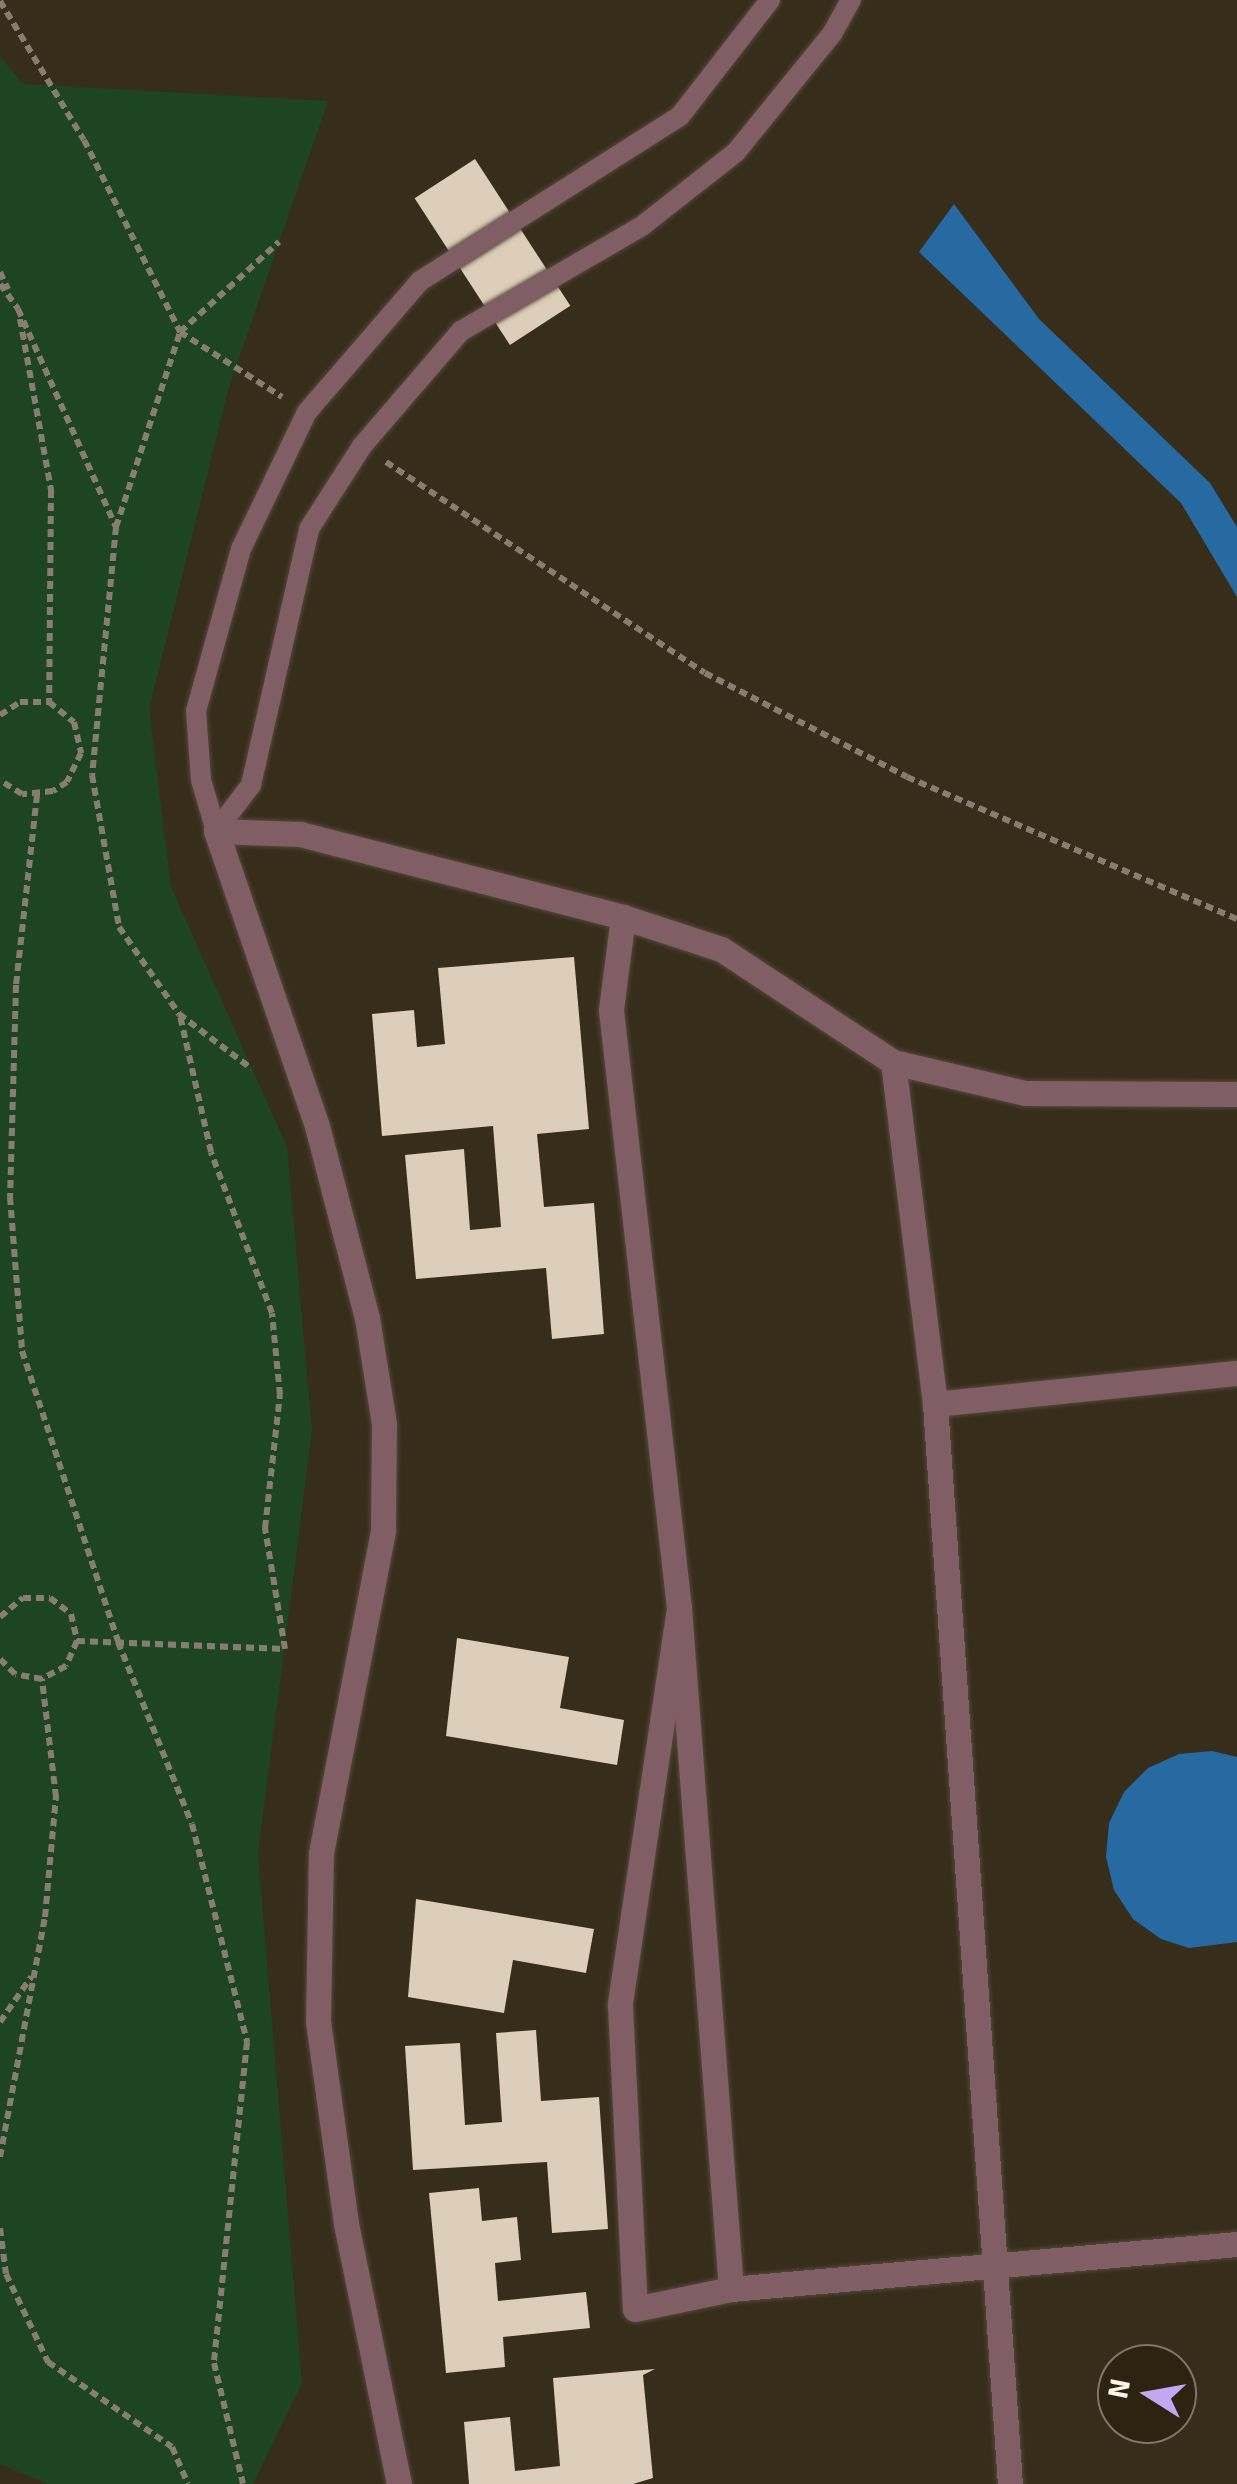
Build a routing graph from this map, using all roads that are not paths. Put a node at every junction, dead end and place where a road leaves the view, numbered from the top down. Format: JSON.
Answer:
{"nodes":[{"id":1,"x":770,"y":0,"type":"edge"},
{"id":2,"x":851,"y":0,"type":"edge"},
{"id":3,"x":216,"y":831,"type":"junction"},
{"id":4,"x":623,"y":916,"type":"junction"},
{"id":5,"x":893,"y":1062,"type":"junction"},
{"id":6,"x":1237,"y":1094,"type":"edge"},
{"id":7,"x":1237,"y":1373,"type":"edge"},
{"id":8,"x":935,"y":1404,"type":"junction"},
{"id":9,"x":678,"y":1608,"type":"junction"},
{"id":10,"x":1237,"y":2244,"type":"edge"},
{"id":11,"x":996,"y":2263,"type":"junction"},
{"id":12,"x":732,"y":2290,"type":"junction"},
{"id":13,"x":399,"y":2484,"type":"edge"},
{"id":14,"x":1010,"y":2484,"type":"edge"}],
"edges":[{"from":1,"to":3,"type":"lane"},
{"from":2,"to":3,"type":"lane"},
{"from":3,"to":4,"type":"street"},
{"from":3,"to":13,"type":"street"},
{"from":4,"to":5,"type":"street"},
{"from":4,"to":9,"type":"street"},
{"from":5,"to":6,"type":"street"},
{"from":5,"to":8,"type":"street"},
{"from":7,"to":8,"type":"street"},
{"from":8,"to":11,"type":"street"},
{"from":9,"to":12,"type":"street"},
{"from":9,"to":12,"type":"street"},
{"from":10,"to":11,"type":"street"},
{"from":11,"to":12,"type":"street"},
{"from":11,"to":14,"type":"street"}]}
